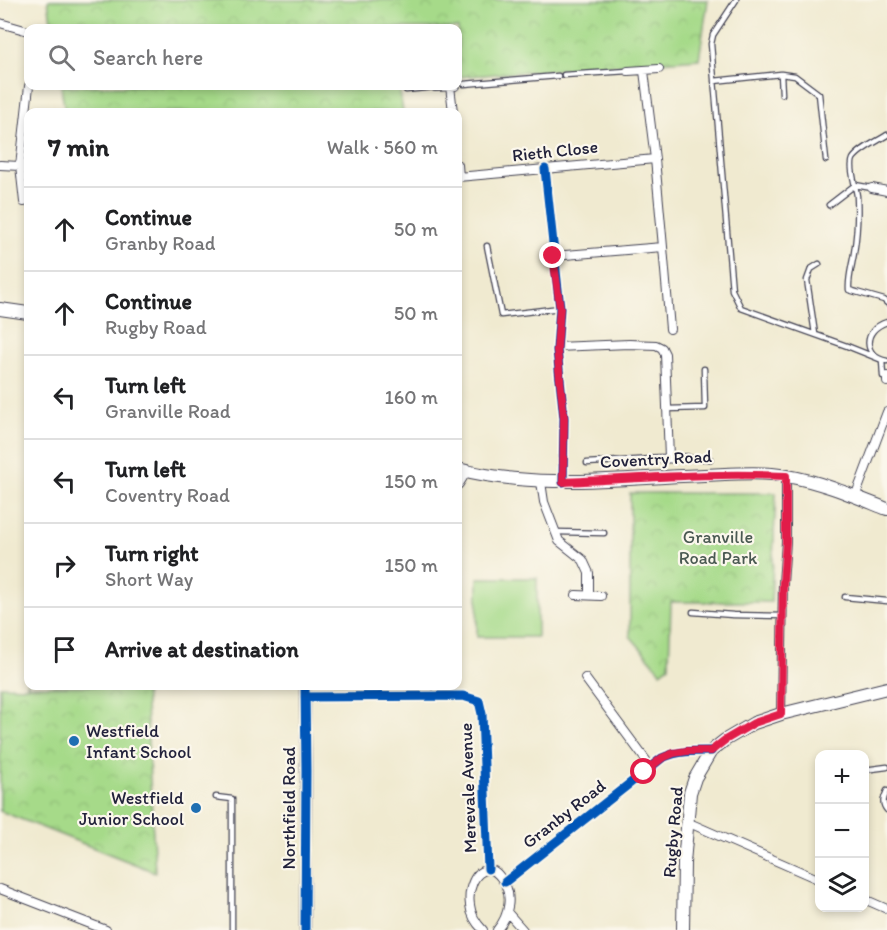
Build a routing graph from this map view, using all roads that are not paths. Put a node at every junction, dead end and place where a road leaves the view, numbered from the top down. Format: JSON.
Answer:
{"nodes":[{"id":1,"x":736,"y":0,"type":"edge"},
{"id":2,"x":0,"y":23,"type":"edge"},
{"id":3,"x":24,"y":30,"type":"edge"},
{"id":4,"x":659,"y":69,"type":"dead end"},
{"id":5,"x":628,"y":71,"type":"joint"},
{"id":6,"x":644,"y":71,"type":"junction"},
{"id":7,"x":781,"y":74,"type":"junction"},
{"id":8,"x":558,"y":75,"type":"dead end"},
{"id":9,"x":564,"y":75,"type":"dead end"},
{"id":10,"x":714,"y":81,"type":"junction"},
{"id":11,"x":462,"y":85,"type":"edge"},
{"id":12,"x":29,"y":90,"type":"edge"},
{"id":13,"x":450,"y":90,"type":"edge"},
{"id":14,"x":782,"y":94,"type":"dead end"},
{"id":15,"x":27,"y":108,"type":"edge"},
{"id":16,"x":453,"y":108,"type":"edge"},
{"id":17,"x":24,"y":130,"type":"edge"},
{"id":18,"x":887,"y":135,"type":"edge"},
{"id":19,"x":655,"y":159,"type":"junction"},
{"id":20,"x":826,"y":160,"type":"dead end"},
{"id":21,"x":0,"y":165,"type":"edge"},
{"id":22,"x":20,"y":166,"type":"junction"},
{"id":23,"x":545,"y":169,"type":"junction"},
{"id":24,"x":462,"y":177,"type":"edge"},
{"id":25,"x":855,"y":184,"type":"junction"},
{"id":26,"x":872,"y":188,"type":"joint"},
{"id":27,"x":887,"y":191,"type":"edge"},
{"id":28,"x":24,"y":202,"type":"dead end"},
{"id":29,"x":829,"y":205,"type":"dead end"},
{"id":30,"x":487,"y":246,"type":"dead end"},
{"id":31,"x":663,"y":247,"type":"junction"},
{"id":32,"x":553,"y":256,"type":"junction"},
{"id":33,"x":819,"y":264,"type":"dead end"},
{"id":34,"x":887,"y":303,"type":"edge"},
{"id":35,"x":560,"y":308,"type":"junction"},
{"id":36,"x":0,"y":309,"type":"edge"},
{"id":37,"x":24,"y":312,"type":"edge"},
{"id":38,"x":887,"y":322,"type":"edge"},
{"id":39,"x":670,"y":329,"type":"dead end"},
{"id":40,"x":814,"y":334,"type":"junction"},
{"id":41,"x":557,"y":347,"type":"junction"},
{"id":42,"x":884,"y":361,"type":"edge"},
{"id":43,"x":704,"y":369,"type":"dead end"},
{"id":44,"x":886,"y":378,"type":"edge"},
{"id":45,"x":667,"y":409,"type":"junction"},
{"id":46,"x":887,"y":412,"type":"edge"},
{"id":47,"x":669,"y":458,"type":"junction"},
{"id":48,"x":687,"y":458,"type":"joint"},
{"id":49,"x":652,"y":459,"type":"joint"},
{"id":50,"x":710,"y":459,"type":"dead end"},
{"id":51,"x":587,"y":463,"type":"dead end"},
{"id":52,"x":462,"y":470,"type":"edge"},
{"id":53,"x":786,"y":476,"type":"junction"},
{"id":54,"x":541,"y":482,"type":"junction"},
{"id":55,"x":563,"y":482,"type":"junction"},
{"id":56,"x":855,"y":497,"type":"junction"},
{"id":57,"x":887,"y":508,"type":"edge"},
{"id":58,"x":556,"y":532,"type":"junction"},
{"id":59,"x":604,"y":533,"type":"dead end"},
{"id":60,"x":576,"y":595,"type":"dead end"},
{"id":61,"x":589,"y":595,"type":"junction"},
{"id":62,"x":601,"y":596,"type":"dead end"},
{"id":63,"x":845,"y":597,"type":"dead end"},
{"id":64,"x":887,"y":601,"type":"edge"},
{"id":65,"x":693,"y":612,"type":"dead end"},
{"id":66,"x":783,"y":616,"type":"junction"},
{"id":67,"x":585,"y":678,"type":"dead end"},
{"id":68,"x":887,"y":688,"type":"edge"},
{"id":69,"x":437,"y":690,"type":"edge"},
{"id":70,"x":305,"y":691,"type":"edge"},
{"id":71,"x":436,"y":697,"type":"junction"},
{"id":72,"x":781,"y":714,"type":"junction"},
{"id":73,"x":711,"y":751,"type":"junction"},
{"id":74,"x":651,"y":767,"type":"junction"},
{"id":75,"x":887,"y":767,"type":"edge"},
{"id":76,"x":869,"y":769,"type":"edge"},
{"id":77,"x":887,"y":791,"type":"edge"},
{"id":78,"x":216,"y":797,"type":"dead end"},
{"id":79,"x":887,"y":810,"type":"edge"},
{"id":80,"x":687,"y":822,"type":"junction"},
{"id":81,"x":488,"y":869,"type":"junction"},
{"id":82,"x":815,"y":878,"type":"edge"},
{"id":83,"x":505,"y":882,"type":"junction"},
{"id":84,"x":0,"y":889,"type":"edge"},
{"id":85,"x":869,"y":901,"type":"edge"},
{"id":86,"x":887,"y":909,"type":"edge"},
{"id":87,"x":507,"y":912,"type":"junction"},
{"id":88,"x":106,"y":930,"type":"edge"},
{"id":89,"x":232,"y":930,"type":"edge"},
{"id":90,"x":305,"y":930,"type":"edge"},
{"id":91,"x":483,"y":930,"type":"edge"},
{"id":92,"x":497,"y":930,"type":"edge"},
{"id":93,"x":523,"y":930,"type":"edge"},
{"id":94,"x":683,"y":930,"type":"edge"}],
"edges":[{"from":1,"to":10,"type":"lane"},
{"from":2,"to":3,"type":"street"},
{"from":4,"to":6,"type":"street"},
{"from":5,"to":6,"type":"street"},
{"from":5,"to":9,"type":"lane"},
{"from":6,"to":19,"type":"street"},
{"from":7,"to":10,"type":"lane"},
{"from":7,"to":14,"type":"lane"},
{"from":7,"to":20,"type":"lane"},
{"from":8,"to":11,"type":"lane"},
{"from":10,"to":40,"type":"lane"},
{"from":12,"to":15,"type":"street"},
{"from":13,"to":16,"type":"street"},
{"from":17,"to":22,"type":"street"},
{"from":18,"to":25,"type":"lane"},
{"from":19,"to":23,"type":"street","name":"Rieth Close"},
{"from":19,"to":31,"type":"street"},
{"from":21,"to":22,"type":"street"},
{"from":22,"to":28,"type":"street"},
{"from":23,"to":24,"type":"street","name":"Rieth Close"},
{"from":23,"to":32,"type":"street"},
{"from":25,"to":26,"type":"lane"},
{"from":25,"to":29,"type":"lane"},
{"from":25,"to":34,"type":"lane"},
{"from":26,"to":27,"type":"street"},
{"from":30,"to":35,"type":"lane"},
{"from":31,"to":32,"type":"street"},
{"from":31,"to":39,"type":"street"},
{"from":32,"to":35,"type":"street"},
{"from":33,"to":40,"type":"lane"},
{"from":35,"to":41,"type":"street"},
{"from":36,"to":37,"type":"main road"},
{"from":38,"to":42,"type":"lane"},
{"from":40,"to":42,"type":"lane"},
{"from":41,"to":45,"type":"street"},
{"from":41,"to":55,"type":"street"},
{"from":42,"to":44,"type":"lane"},
{"from":43,"to":45,"type":"lane"},
{"from":45,"to":47,"type":"street"},
{"from":46,"to":56,"type":"street"},
{"from":47,"to":48,"type":"street"},
{"from":47,"to":49,"type":"street"},
{"from":48,"to":50,"type":"lane"},
{"from":49,"to":51,"type":"lane"},
{"from":52,"to":54,"type":"main road","name":"Coventry Road"},
{"from":53,"to":55,"type":"main road","name":"Coventry Road"},
{"from":53,"to":56,"type":"main road","name":"Coventry Road"},
{"from":53,"to":66,"type":"street"},
{"from":54,"to":55,"type":"main road","name":"Coventry Road"},
{"from":54,"to":58,"type":"street"},
{"from":56,"to":57,"type":"main road","name":"Coventry Road"},
{"from":58,"to":59,"type":"lane"},
{"from":58,"to":61,"type":"street"},
{"from":60,"to":61,"type":"street"},
{"from":61,"to":62,"type":"street"},
{"from":63,"to":64,"type":"lane"},
{"from":65,"to":66,"type":"lane"},
{"from":66,"to":72,"type":"street"},
{"from":67,"to":74,"type":"street"},
{"from":68,"to":72,"type":"main road","name":"Rugby Road"},
{"from":69,"to":71,"type":"street"},
{"from":70,"to":71,"type":"street","name":"Merevale Avenue"},
{"from":70,"to":90,"type":"street","name":"Northfield Road"},
{"from":71,"to":81,"type":"street","name":"Merevale Avenue"},
{"from":72,"to":73,"type":"main road","name":"Rugby Road"},
{"from":73,"to":74,"type":"street","name":"Granby Road"},
{"from":73,"to":80,"type":"main road","name":"Rugby Road"},
{"from":74,"to":83,"type":"street","name":"Granby Road"},
{"from":75,"to":76,"type":"lane"},
{"from":77,"to":79,"type":"lane"},
{"from":78,"to":89,"type":"lane"},
{"from":80,"to":82,"type":"street"},
{"from":80,"to":94,"type":"main road","name":"Rugby Road"},
{"from":81,"to":83,"type":"street"},
{"from":81,"to":91,"type":"street"},
{"from":83,"to":87,"type":"street"},
{"from":84,"to":88,"type":"street"},
{"from":85,"to":86,"type":"street"},
{"from":87,"to":92,"type":"street"},
{"from":87,"to":93,"type":"street"}]}
